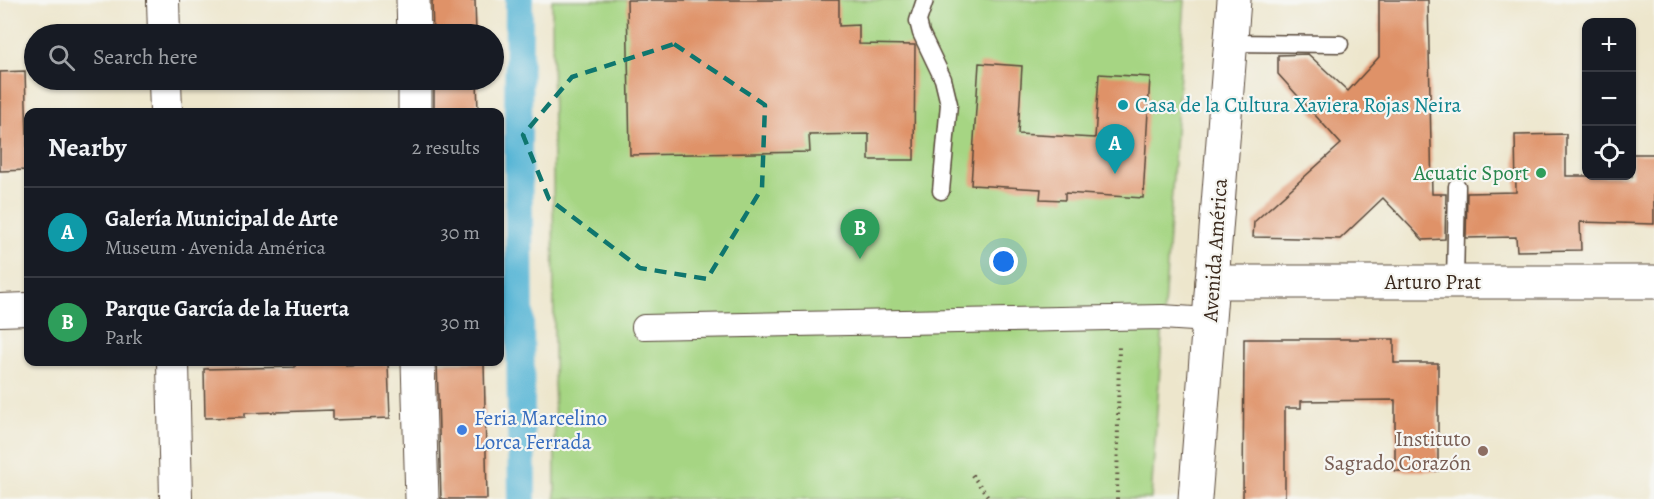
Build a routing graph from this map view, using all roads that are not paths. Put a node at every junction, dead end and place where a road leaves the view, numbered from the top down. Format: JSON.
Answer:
{"nodes":[{"id":1,"x":163,"y":0,"type":"edge"},
{"id":2,"x":413,"y":0,"type":"edge"},
{"id":3,"x":925,"y":0,"type":"edge"},
{"id":4,"x":1234,"y":0,"type":"edge"},
{"id":5,"x":164,"y":24,"type":"edge"},
{"id":6,"x":414,"y":24,"type":"edge"},
{"id":7,"x":1230,"y":44,"type":"junction"},
{"id":8,"x":1340,"y":44,"type":"dead end"},
{"id":9,"x":165,"y":90,"type":"edge"},
{"id":10,"x":415,"y":90,"type":"edge"},
{"id":11,"x":166,"y":108,"type":"edge"},
{"id":12,"x":415,"y":108,"type":"edge"},
{"id":13,"x":1457,"y":186,"type":"dead end"},
{"id":14,"x":941,"y":191,"type":"dead end"},
{"id":15,"x":1212,"y":282,"type":"junction"},
{"id":16,"x":1455,"y":282,"type":"junction"},
{"id":17,"x":1654,"y":282,"type":"edge"},
{"id":18,"x":24,"y":309,"type":"edge"},
{"id":19,"x":0,"y":310,"type":"edge"},
{"id":20,"x":1209,"y":320,"type":"junction"},
{"id":21,"x":644,"y":327,"type":"dead end"},
{"id":22,"x":173,"y":366,"type":"edge"},
{"id":23,"x":418,"y":366,"type":"edge"},
{"id":24,"x":176,"y":499,"type":"edge"},
{"id":25,"x":422,"y":499,"type":"edge"},
{"id":26,"x":1195,"y":499,"type":"edge"}],
"edges":[{"from":1,"to":5,"type":"street"},
{"from":2,"to":6,"type":"street"},
{"from":3,"to":14,"type":"lane"},
{"from":4,"to":7,"type":"street","name":"Avenida América"},
{"from":7,"to":8,"type":"lane"},
{"from":7,"to":15,"type":"street","name":"Avenida América"},
{"from":9,"to":11,"type":"street"},
{"from":10,"to":12,"type":"street"},
{"from":13,"to":16,"type":"lane"},
{"from":15,"to":16,"type":"street","name":"Arturo Prat"},
{"from":15,"to":20,"type":"street","name":"Avenida América"},
{"from":16,"to":17,"type":"street","name":"Arturo Prat"},
{"from":18,"to":19,"type":"street"},
{"from":20,"to":21,"type":"street"},
{"from":20,"to":26,"type":"street","name":"Avenida América"},
{"from":22,"to":24,"type":"street"},
{"from":23,"to":25,"type":"street"}]}
